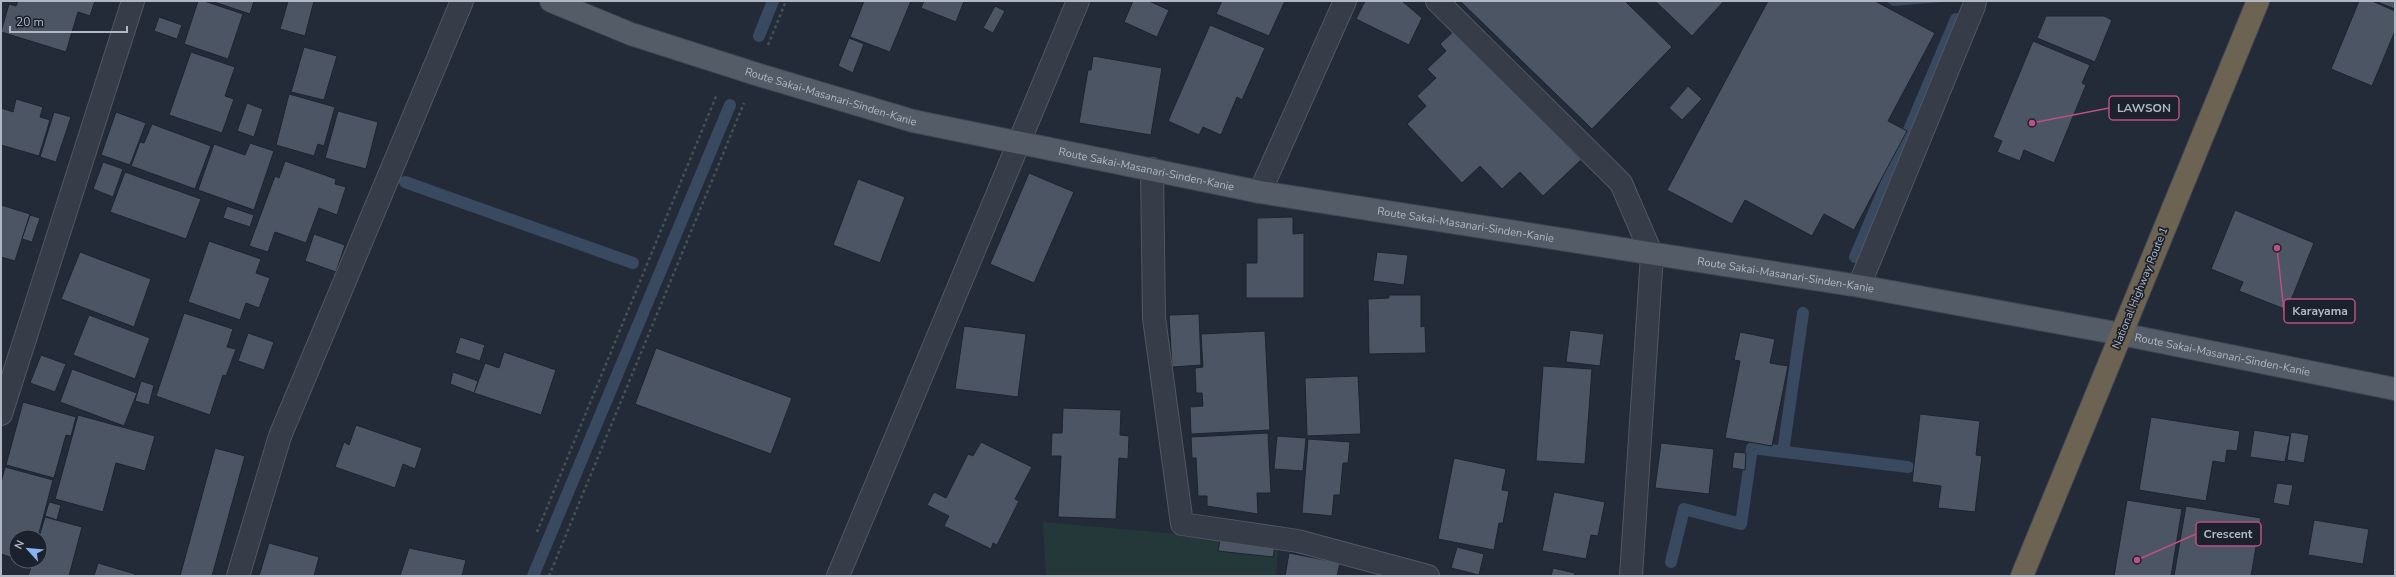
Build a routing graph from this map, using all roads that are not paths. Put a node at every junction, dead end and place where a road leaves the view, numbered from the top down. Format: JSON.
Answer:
{"nodes":[{"id":1,"x":132,"y":1,"type":"edge"},
{"id":2,"x":462,"y":1,"type":"edge"},
{"id":3,"x":551,"y":1,"type":"edge"},
{"id":4,"x":1078,"y":1,"type":"edge"},
{"id":5,"x":1345,"y":1,"type":"edge"},
{"id":6,"x":1437,"y":1,"type":"edge"},
{"id":7,"x":2258,"y":1,"type":"edge"},
{"id":8,"x":1974,"y":3,"type":"edge"},
{"id":9,"x":1019,"y":142,"type":"junction"},
{"id":10,"x":1152,"y":169,"type":"junction"},
{"id":11,"x":1260,"y":192,"type":"junction"},
{"id":12,"x":1652,"y":255,"type":"junction"},
{"id":13,"x":1859,"y":286,"type":"junction"},
{"id":14,"x":2121,"y":334,"type":"junction"},
{"id":15,"x":2395,"y":389,"type":"edge"},
{"id":16,"x":1,"y":414,"type":"edge"},
{"id":17,"x":238,"y":576,"type":"edge"},
{"id":18,"x":838,"y":576,"type":"edge"},
{"id":19,"x":1428,"y":576,"type":"edge"},
{"id":20,"x":1631,"y":576,"type":"edge"},
{"id":21,"x":2022,"y":576,"type":"edge"}],
"edges":[{"from":1,"to":16,"type":"street"},
{"from":2,"to":17,"type":"street"},
{"from":3,"to":9,"type":"main road","name":"Route Sakai-Masanari-Sinden-Kanie"},
{"from":4,"to":9,"type":"street"},
{"from":5,"to":11,"type":"street"},
{"from":6,"to":12,"type":"street"},
{"from":7,"to":14,"type":"highway","name":"National Highway Route 1"},
{"from":8,"to":13,"type":"street"},
{"from":9,"to":10,"type":"main road","name":"Route Sakai-Masanari-Sinden-Kanie"},
{"from":9,"to":18,"type":"street"},
{"from":10,"to":11,"type":"main road","name":"Route Sakai-Masanari-Sinden-Kanie"},
{"from":10,"to":19,"type":"street"},
{"from":11,"to":12,"type":"main road","name":"Route Sakai-Masanari-Sinden-Kanie"},
{"from":12,"to":13,"type":"main road","name":"Route Sakai-Masanari-Sinden-Kanie"},
{"from":12,"to":20,"type":"street"},
{"from":13,"to":14,"type":"main road","name":"Route Sakai-Masanari-Sinden-Kanie"},
{"from":14,"to":15,"type":"main road","name":"Route Sakai-Masanari-Sinden-Kanie"},
{"from":14,"to":21,"type":"highway","name":"National Highway Route 1"}]}
